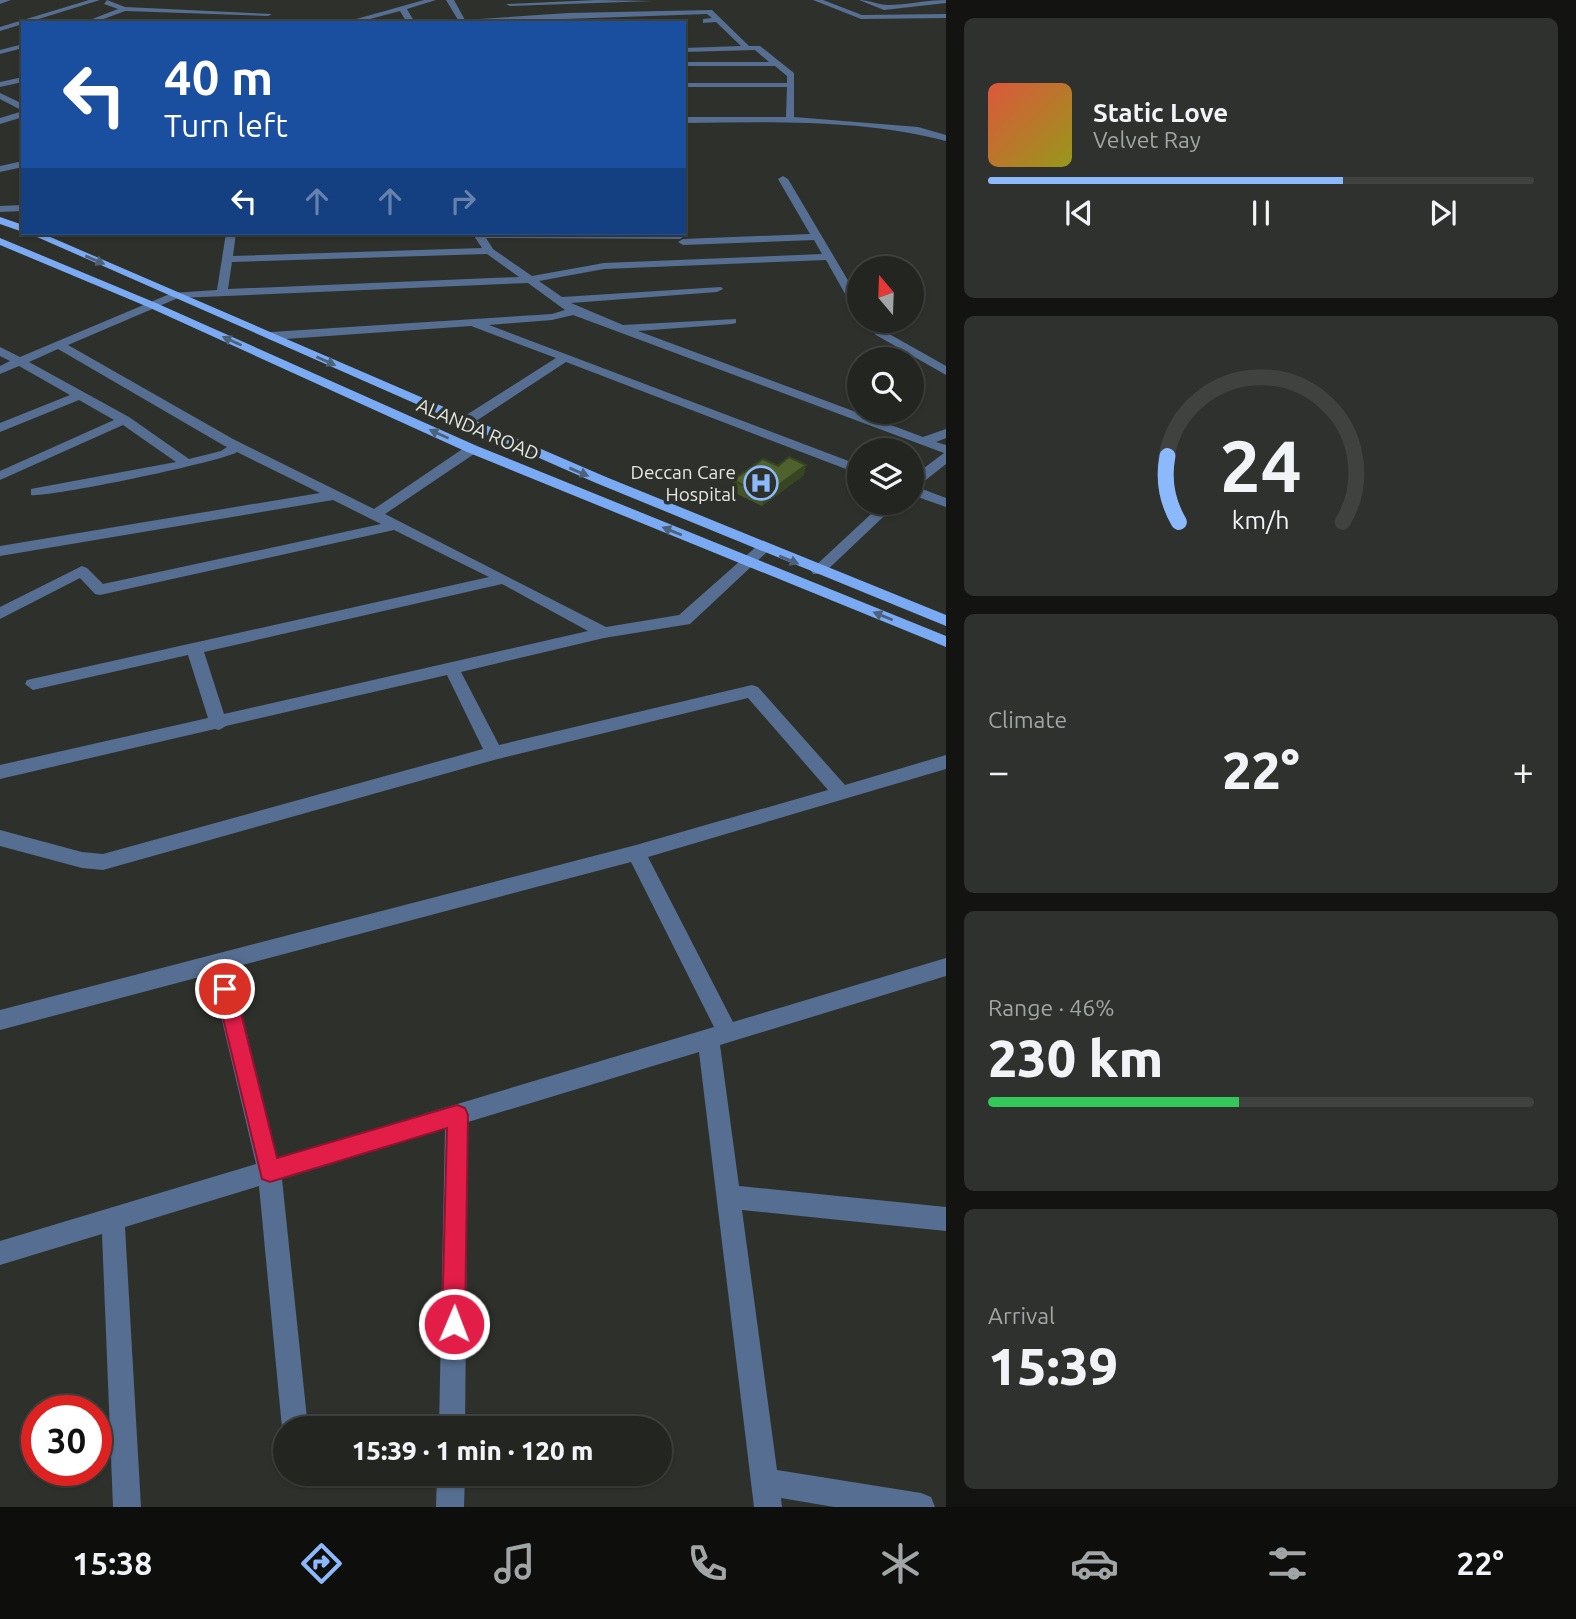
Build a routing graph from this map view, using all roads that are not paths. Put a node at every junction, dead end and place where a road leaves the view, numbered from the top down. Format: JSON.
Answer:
{"nodes":[{"id":1,"x":7,"y":0,"type":"edge"},
{"id":2,"x":96,"y":0,"type":"edge"},
{"id":3,"x":120,"y":0,"type":"edge"},
{"id":4,"x":267,"y":0,"type":"edge"},
{"id":5,"x":432,"y":0,"type":"edge"},
{"id":6,"x":450,"y":0,"type":"edge"},
{"id":7,"x":817,"y":0,"type":"edge"},
{"id":8,"x":863,"y":0,"type":"edge"},
{"id":9,"x":105,"y":1,"type":"edge"},
{"id":10,"x":649,"y":1,"type":"edge"},
{"id":11,"x":946,"y":1,"type":"edge"},
{"id":12,"x":0,"y":2,"type":"edge"},
{"id":13,"x":509,"y":2,"type":"edge"},
{"id":14,"x":404,"y":4,"type":"edge"},
{"id":15,"x":884,"y":8,"type":"junction"},
{"id":16,"x":124,"y":9,"type":"junction"},
{"id":17,"x":268,"y":14,"type":"junction"},
{"id":18,"x":903,"y":16,"type":"junction"},
{"id":19,"x":946,"y":16,"type":"edge"},
{"id":20,"x":524,"y":20,"type":"edge"},
{"id":21,"x":718,"y":20,"type":"junction"},
{"id":22,"x":26,"y":21,"type":"edge"},
{"id":23,"x":91,"y":21,"type":"edge"},
{"id":24,"x":270,"y":21,"type":"edge"},
{"id":25,"x":352,"y":21,"type":"edge"},
{"id":26,"x":410,"y":21,"type":"edge"},
{"id":27,"x":462,"y":21,"type":"edge"},
{"id":28,"x":494,"y":21,"type":"edge"},
{"id":29,"x":686,"y":21,"type":"edge"},
{"id":30,"x":21,"y":23,"type":"edge"},
{"id":31,"x":0,"y":29,"type":"edge"},
{"id":32,"x":21,"y":47,"type":"edge"},
{"id":33,"x":747,"y":48,"type":"junction"},
{"id":34,"x":686,"y":50,"type":"edge"},
{"id":35,"x":0,"y":52,"type":"edge"},
{"id":36,"x":686,"y":64,"type":"edge"},
{"id":37,"x":776,"y":64,"type":"junction"},
{"id":38,"x":21,"y":80,"type":"edge"},
{"id":39,"x":0,"y":85,"type":"edge"},
{"id":40,"x":686,"y":85,"type":"edge"},
{"id":41,"x":790,"y":85,"type":"junction"},
{"id":42,"x":0,"y":96,"type":"edge"},
{"id":43,"x":21,"y":107,"type":"edge"},
{"id":44,"x":21,"y":115,"type":"edge"},
{"id":45,"x":686,"y":120,"type":"edge"},
{"id":46,"x":790,"y":120,"type":"junction"},
{"id":47,"x":0,"y":121,"type":"edge"},
{"id":48,"x":945,"y":138,"type":"edge"},
{"id":49,"x":21,"y":164,"type":"edge"},
{"id":50,"x":0,"y":169,"type":"edge"},
{"id":51,"x":783,"y":179,"type":"dead end"},
{"id":52,"x":21,"y":208,"type":"edge"},
{"id":53,"x":0,"y":209,"type":"edge"},
{"id":54,"x":0,"y":220,"type":"edge"},
{"id":55,"x":21,"y":228,"type":"edge"},
{"id":56,"x":38,"y":235,"type":"edge"},
{"id":57,"x":231,"y":235,"type":"edge"},
{"id":58,"x":478,"y":235,"type":"edge"},
{"id":59,"x":545,"y":235,"type":"edge"},
{"id":60,"x":681,"y":237,"type":"edge"},
{"id":61,"x":816,"y":237,"type":"junction"},
{"id":62,"x":0,"y":241,"type":"edge"},
{"id":63,"x":489,"y":251,"type":"junction"},
{"id":64,"x":828,"y":257,"type":"junction"},
{"id":65,"x":227,"y":259,"type":"junction"},
{"id":66,"x":694,"y":262,"type":"junction"},
{"id":67,"x":530,"y":279,"type":"junction"},
{"id":68,"x":847,"y":288,"type":"edge"},
{"id":69,"x":717,"y":289,"type":"dead end"},
{"id":70,"x":222,"y":293,"type":"junction"},
{"id":71,"x":176,"y":295,"type":"junction"},
{"id":72,"x":559,"y":301,"type":"junction"},
{"id":73,"x":152,"y":305,"type":"junction"},
{"id":74,"x":574,"y":311,"type":"junction"},
{"id":75,"x":732,"y":321,"type":"dead end"},
{"id":76,"x":471,"y":323,"type":"junction"},
{"id":77,"x":621,"y":329,"type":"junction"},
{"id":78,"x":880,"y":333,"type":"edge"},
{"id":79,"x":271,"y":336,"type":"junction"},
{"id":80,"x":59,"y":345,"type":"junction"},
{"id":81,"x":0,"y":352,"type":"edge"},
{"id":82,"x":563,"y":359,"type":"junction"},
{"id":83,"x":18,"y":362,"type":"junction"},
{"id":84,"x":0,"y":370,"type":"edge"},
{"id":85,"x":946,"y":371,"type":"edge"},
{"id":86,"x":79,"y":396,"type":"junction"},
{"id":87,"x":124,"y":420,"type":"junction"},
{"id":88,"x":465,"y":422,"type":"junction"},
{"id":89,"x":0,"y":428,"type":"edge"},
{"id":90,"x":946,"y":433,"type":"edge"},
{"id":91,"x":925,"y":442,"type":"junction"},
{"id":92,"x":236,"y":446,"type":"junction"},
{"id":93,"x":472,"y":449,"type":"junction"},
{"id":94,"x":946,"y":450,"type":"edge"},
{"id":95,"x":946,"y":457,"type":"edge"},
{"id":96,"x":188,"y":464,"type":"junction"},
{"id":97,"x":847,"y":466,"type":"edge"},
{"id":98,"x":924,"y":474,"type":"edge"},
{"id":99,"x":0,"y":476,"type":"edge"},
{"id":100,"x":36,"y":492,"type":"dead end"},
{"id":101,"x":335,"y":495,"type":"junction"},
{"id":102,"x":924,"y":495,"type":"edge"},
{"id":103,"x":946,"y":503,"type":"edge"},
{"id":104,"x":374,"y":514,"type":"junction"},
{"id":105,"x":878,"y":515,"type":"edge"},
{"id":106,"x":396,"y":525,"type":"junction"},
{"id":107,"x":762,"y":549,"type":"junction"},
{"id":108,"x":0,"y":551,"type":"edge"},
{"id":109,"x":748,"y":562,"type":"junction"},
{"id":110,"x":818,"y":571,"type":"junction"},
{"id":111,"x":504,"y":579,"type":"junction"},
{"id":112,"x":0,"y":614,"type":"edge"},
{"id":113,"x":946,"y":621,"type":"edge"},
{"id":114,"x":604,"y":633,"type":"junction"},
{"id":115,"x":946,"y":642,"type":"edge"},
{"id":116,"x":194,"y":648,"type":"junction"},
{"id":117,"x":451,"y":667,"type":"junction"},
{"id":118,"x":33,"y":684,"type":"dead end"},
{"id":119,"x":219,"y":724,"type":"junction"},
{"id":120,"x":494,"y":753,"type":"junction"},
{"id":121,"x":946,"y":762,"type":"edge"},
{"id":122,"x":0,"y":772,"type":"edge"},
{"id":123,"x":841,"y":792,"type":"junction"},
{"id":124,"x":0,"y":838,"type":"edge"},
{"id":125,"x":636,"y":853,"type":"junction"},
{"id":126,"x":219,"y":963,"type":"junction"},
{"id":127,"x":946,"y":967,"type":"edge"},
{"id":128,"x":0,"y":1020,"type":"edge"},
{"id":129,"x":718,"y":1036,"type":"junction"},
{"id":130,"x":457,"y":1115,"type":"junction"},
{"id":131,"x":270,"y":1171,"type":"junction"},
{"id":132,"x":728,"y":1197,"type":"junction"},
{"id":133,"x":113,"y":1219,"type":"junction"},
{"id":134,"x":946,"y":1219,"type":"edge"},
{"id":135,"x":0,"y":1253,"type":"edge"},
{"id":136,"x":294,"y":1416,"type":"edge"},
{"id":137,"x":452,"y":1416,"type":"edge"},
{"id":138,"x":451,"y":1486,"type":"edge"},
{"id":139,"x":767,"y":1494,"type":"edge"},
{"id":140,"x":127,"y":1507,"type":"edge"},
{"id":141,"x":450,"y":1507,"type":"edge"},
{"id":142,"x":921,"y":1507,"type":"edge"}],
"edges":[{"from":1,"to":12,"type":"street"},
{"from":2,"to":22,"type":"street"},
{"from":3,"to":9,"type":"street"},
{"from":4,"to":17,"type":"street"},
{"from":5,"to":14,"type":"street"},
{"from":6,"to":27,"type":"street"},
{"from":7,"to":18,"type":"street"},
{"from":8,"to":15,"type":"street"},
{"from":9,"to":16,"type":"street"},
{"from":10,"to":13,"type":"street"},
{"from":11,"to":15,"type":"street"},
{"from":13,"to":20,"type":"street"},
{"from":14,"to":25,"type":"street"},
{"from":14,"to":26,"type":"street"},
{"from":15,"to":18,"type":"street"},
{"from":16,"to":17,"type":"street"},
{"from":16,"to":23,"type":"street"},
{"from":17,"to":24,"type":"street"},
{"from":18,"to":19,"type":"street"},
{"from":20,"to":21,"type":"street"},
{"from":20,"to":28,"type":"street"},
{"from":21,"to":29,"type":"street"},
{"from":21,"to":33,"type":"street"},
{"from":30,"to":31,"type":"street"},
{"from":32,"to":35,"type":"street"},
{"from":33,"to":34,"type":"street"},
{"from":33,"to":37,"type":"street"},
{"from":36,"to":37,"type":"street"},
{"from":37,"to":41,"type":"street"},
{"from":38,"to":39,"type":"street"},
{"from":40,"to":41,"type":"street"},
{"from":41,"to":46,"type":"street"},
{"from":42,"to":43,"type":"street"},
{"from":44,"to":47,"type":"street"},
{"from":45,"to":46,"type":"street"},
{"from":46,"to":48,"type":"street"},
{"from":49,"to":50,"type":"street"},
{"from":51,"to":61,"type":"street"},
{"from":52,"to":53,"type":"street"},
{"from":54,"to":55,"type":"main road"},
{"from":56,"to":71,"type":"main road","name":"ALANDA ROAD","one_way":true},
{"from":57,"to":65,"type":"street"},
{"from":58,"to":63,"type":"street"},
{"from":59,"to":60,"type":"street"},
{"from":60,"to":61,"type":"street"},
{"from":60,"to":66,"type":"street"},
{"from":61,"to":64,"type":"street"},
{"from":62,"to":73,"type":"main road","name":"ALANDA ROAD"},
{"from":63,"to":65,"type":"street"},
{"from":63,"to":67,"type":"street"},
{"from":64,"to":66,"type":"street"},
{"from":64,"to":68,"type":"street"},
{"from":65,"to":70,"type":"street"},
{"from":66,"to":67,"type":"street"},
{"from":67,"to":70,"type":"street"},
{"from":67,"to":72,"type":"street"},
{"from":69,"to":72,"type":"street"},
{"from":70,"to":71,"type":"street"},
{"from":71,"to":73,"type":"street"},
{"from":71,"to":79,"type":"main road","name":"ALANDA ROAD"},
{"from":72,"to":74,"type":"street"},
{"from":73,"to":80,"type":"street"},
{"from":93,"to":73,"type":"main road","name":"ALANDA ROAD","one_way":true},
{"from":74,"to":76,"type":"street"},
{"from":74,"to":77,"type":"street"},
{"from":75,"to":77,"type":"street"},
{"from":76,"to":79,"type":"street"},
{"from":76,"to":82,"type":"street"},
{"from":77,"to":91,"type":"street"},
{"from":78,"to":85,"type":"street"},
{"from":79,"to":88,"type":"main road","name":"ALANDA ROAD","one_way":true},
{"from":80,"to":83,"type":"street"},
{"from":80,"to":92,"type":"street"},
{"from":81,"to":83,"type":"street"},
{"from":82,"to":88,"type":"street"},
{"from":82,"to":97,"type":"street"},
{"from":83,"to":84,"type":"street"},
{"from":83,"to":86,"type":"street"},
{"from":86,"to":87,"type":"street"},
{"from":86,"to":89,"type":"street"},
{"from":87,"to":96,"type":"street"},
{"from":87,"to":99,"type":"street"},
{"from":88,"to":107,"type":"main road","name":"ALANDA ROAD","one_way":true},
{"from":90,"to":91,"type":"street"},
{"from":91,"to":94,"type":"street"},
{"from":92,"to":96,"type":"street"},
{"from":92,"to":101,"type":"street"},
{"from":93,"to":104,"type":"street"},
{"from":109,"to":93,"type":"main road","name":"ALANDA ROAD","one_way":true},
{"from":95,"to":98,"type":"street"},
{"from":96,"to":100,"type":"street"},
{"from":101,"to":104,"type":"street"},
{"from":101,"to":108,"type":"street"},
{"from":102,"to":103,"type":"street"},
{"from":104,"to":106,"type":"street"},
{"from":105,"to":110,"type":"street"},
{"from":106,"to":111,"type":"street"},
{"from":106,"to":112,"type":"street"},
{"from":107,"to":109,"type":"street"},
{"from":107,"to":110,"type":"main road","name":"ALANDA ROAD","one_way":true},
{"from":109,"to":114,"type":"street"},
{"from":115,"to":109,"type":"main road","name":"ALANDA ROAD","one_way":true},
{"from":110,"to":113,"type":"main road","name":"ALANDA ROAD"},
{"from":111,"to":114,"type":"street"},
{"from":111,"to":116,"type":"street"},
{"from":114,"to":117,"type":"street"},
{"from":116,"to":118,"type":"street"},
{"from":116,"to":119,"type":"street"},
{"from":117,"to":119,"type":"street"},
{"from":117,"to":120,"type":"street"},
{"from":119,"to":122,"type":"street"},
{"from":120,"to":123,"type":"street"},
{"from":120,"to":124,"type":"street"},
{"from":121,"to":123,"type":"street"},
{"from":123,"to":125,"type":"street"},
{"from":125,"to":126,"type":"street"},
{"from":125,"to":129,"type":"street"},
{"from":126,"to":128,"type":"street"},
{"from":126,"to":131,"type":"street"},
{"from":127,"to":129,"type":"street"},
{"from":129,"to":130,"type":"street"},
{"from":129,"to":132,"type":"street"},
{"from":130,"to":131,"type":"street"},
{"from":130,"to":137,"type":"street"},
{"from":131,"to":133,"type":"street"},
{"from":131,"to":136,"type":"street"},
{"from":132,"to":134,"type":"street"},
{"from":132,"to":139,"type":"street"},
{"from":133,"to":135,"type":"street"},
{"from":133,"to":140,"type":"street"},
{"from":138,"to":141,"type":"street"},
{"from":139,"to":142,"type":"street"}]}
